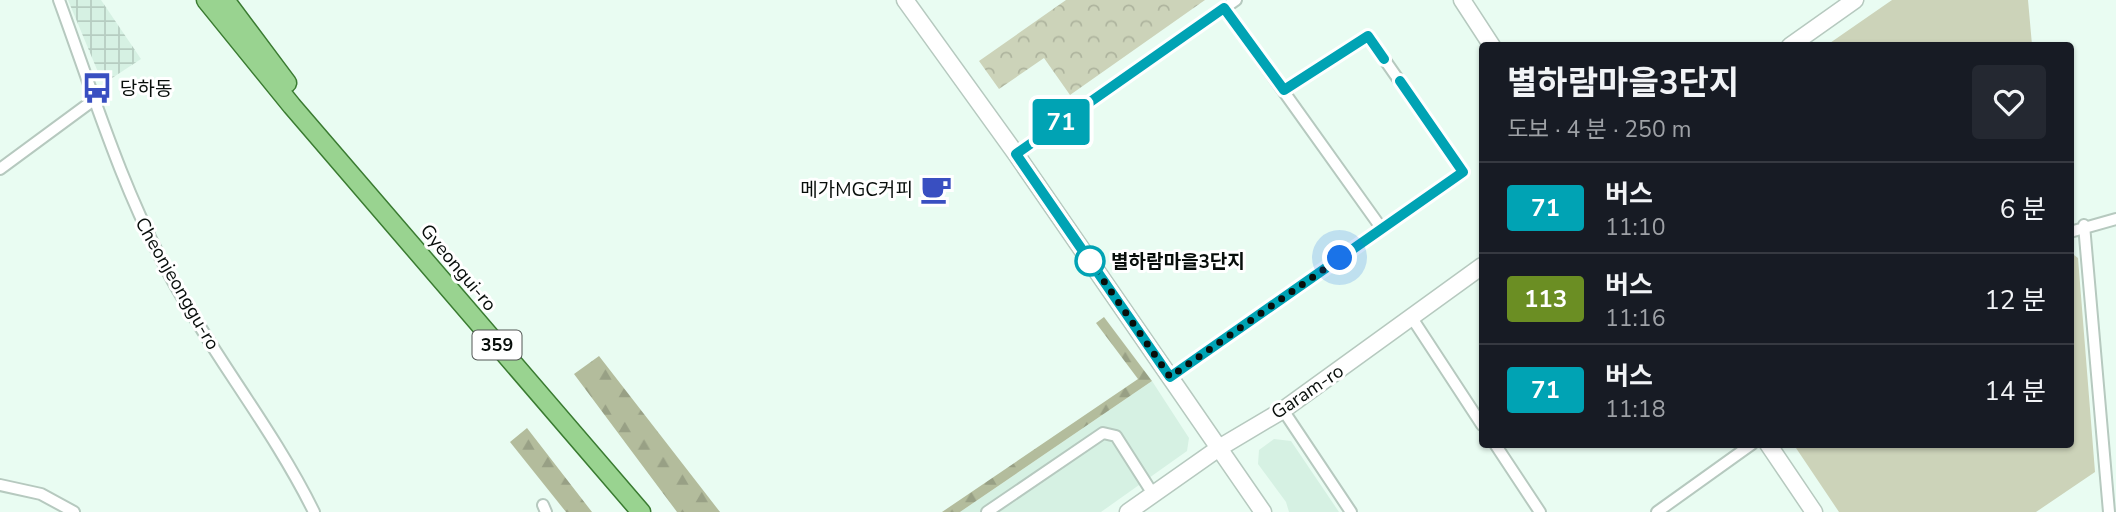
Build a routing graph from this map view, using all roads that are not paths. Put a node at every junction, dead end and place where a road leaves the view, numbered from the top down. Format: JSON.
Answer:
{"nodes":[{"id":1,"x":59,"y":0,"type":"edge"},
{"id":2,"x":194,"y":0,"type":"edge"},
{"id":3,"x":206,"y":0,"type":"edge"},
{"id":4,"x":225,"y":0,"type":"edge"},
{"id":5,"x":233,"y":0,"type":"edge"},
{"id":6,"x":905,"y":0,"type":"edge"},
{"id":7,"x":1236,"y":0,"type":"edge"},
{"id":8,"x":1462,"y":0,"type":"edge"},
{"id":9,"x":1855,"y":0,"type":"edge"},
{"id":10,"x":1224,"y":8,"type":"junction"},
{"id":11,"x":1489,"y":42,"type":"edge"},
{"id":12,"x":1796,"y":42,"type":"edge"},
{"id":13,"x":1284,"y":90,"type":"junction"},
{"id":14,"x":95,"y":99,"type":"junction"},
{"id":15,"x":297,"y":105,"type":"junction"},
{"id":16,"x":1016,"y":154,"type":"junction"},
{"id":17,"x":0,"y":169,"type":"edge"},
{"id":18,"x":2113,"y":219,"type":"edge"},
{"id":19,"x":2084,"y":225,"type":"junction"},
{"id":20,"x":1382,"y":229,"type":"junction"},
{"id":21,"x":2074,"y":230,"type":"edge"},
{"id":22,"x":1479,"y":268,"type":"edge"},
{"id":23,"x":1412,"y":318,"type":"junction"},
{"id":24,"x":1170,"y":377,"type":"junction"},
{"id":25,"x":1283,"y":410,"type":"junction"},
{"id":26,"x":1479,"y":420,"type":"edge"},
{"id":27,"x":1219,"y":448,"type":"junction"},
{"id":28,"x":1498,"y":448,"type":"edge"},
{"id":29,"x":1746,"y":448,"type":"edge"},
{"id":30,"x":1771,"y":448,"type":"edge"},
{"id":31,"x":0,"y":485,"type":"edge"},
{"id":32,"x":1153,"y":494,"type":"junction"},
{"id":33,"x":70,"y":511,"type":"edge"},
{"id":34,"x":314,"y":512,"type":"edge"},
{"id":35,"x":641,"y":512,"type":"edge"},
{"id":36,"x":987,"y":512,"type":"edge"},
{"id":37,"x":1128,"y":512,"type":"edge"},
{"id":38,"x":1263,"y":512,"type":"edge"},
{"id":39,"x":1351,"y":512,"type":"edge"},
{"id":40,"x":1540,"y":512,"type":"edge"},
{"id":41,"x":1657,"y":512,"type":"edge"},
{"id":42,"x":1814,"y":512,"type":"edge"},
{"id":43,"x":2109,"y":512,"type":"edge"}],
"edges":[{"from":1,"to":14,"type":"street","name":"Cheonjeonggu-ro"},
{"from":2,"to":15,"type":"main road"},
{"from":3,"to":15,"type":"main road","name":"Gyeongui-ro","number":"359"},
{"from":4,"to":15,"type":"main road","name":"Gyeongui-ro","number":"359"},
{"from":5,"to":15,"type":"main road"},
{"from":6,"to":16,"type":"street"},
{"from":7,"to":10,"type":"street"},
{"from":8,"to":11,"type":"street"},
{"from":9,"to":12,"type":"street"},
{"from":10,"to":13,"type":"street"},
{"from":10,"to":16,"type":"street"},
{"from":13,"to":20,"type":"street"},
{"from":13,"to":20,"type":"street"},
{"from":14,"to":17,"type":"street"},
{"from":14,"to":34,"type":"street","name":"Cheonjeonggu-ro"},
{"from":15,"to":35,"type":"main road","name":"Gyeongui-ro","number":"359"},
{"from":16,"to":24,"type":"street"},
{"from":18,"to":19,"type":"street"},
{"from":19,"to":21,"type":"street"},
{"from":19,"to":43,"type":"street"},
{"from":20,"to":24,"type":"street"},
{"from":22,"to":23,"type":"street","name":"Garam-ro"},
{"from":23,"to":25,"type":"street","name":"Garam-ro"},
{"from":23,"to":26,"type":"street"},
{"from":24,"to":27,"type":"street"},
{"from":25,"to":27,"type":"street","name":"Garam-ro"},
{"from":25,"to":39,"type":"street"},
{"from":27,"to":32,"type":"street","name":"Garam-ro"},
{"from":27,"to":38,"type":"street"},
{"from":28,"to":40,"type":"street"},
{"from":29,"to":41,"type":"street"},
{"from":30,"to":42,"type":"street"},
{"from":31,"to":33,"type":"street"},
{"from":32,"to":36,"type":"street"},
{"from":32,"to":37,"type":"street","name":"Garam-ro"}]}
